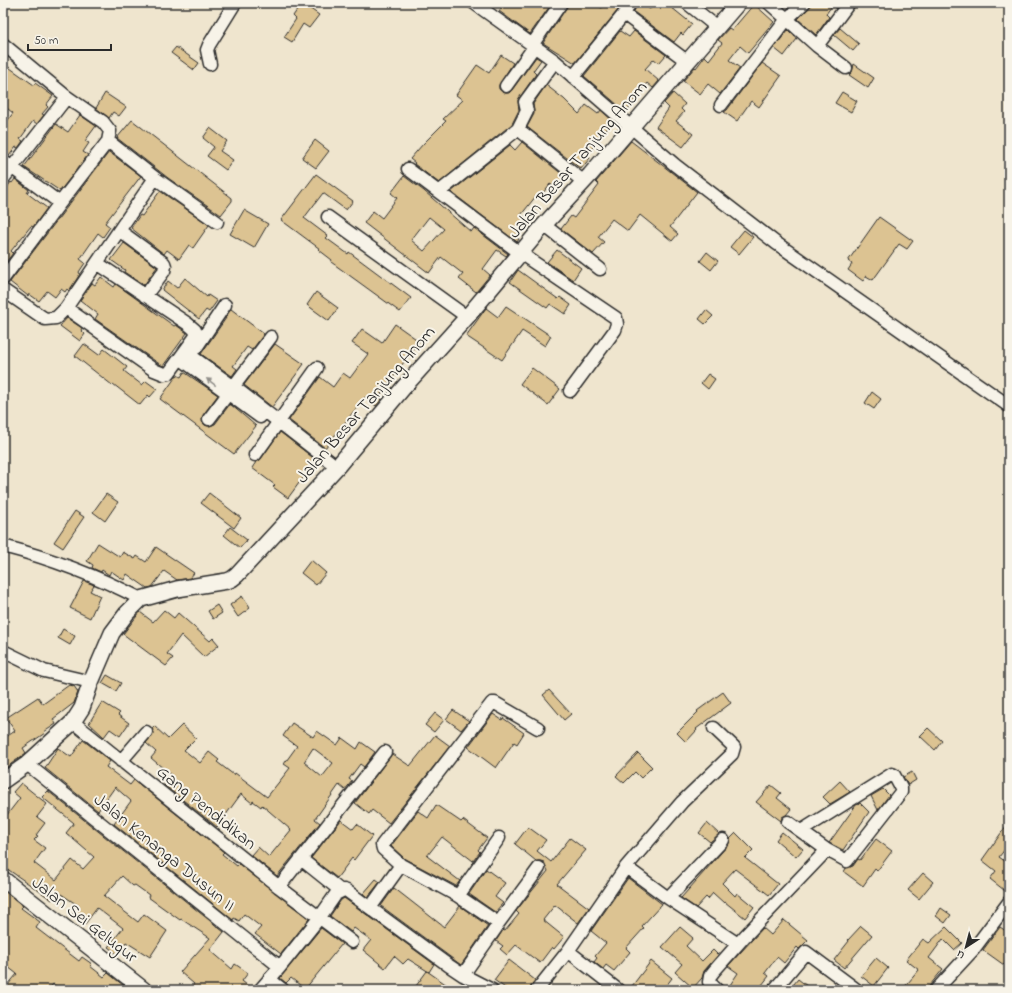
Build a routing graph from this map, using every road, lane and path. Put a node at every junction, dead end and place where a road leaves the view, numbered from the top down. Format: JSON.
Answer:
{"nodes":[{"id":1,"x":235,"y":3,"type":"edge"},
{"id":2,"x":474,"y":3,"type":"edge"},
{"id":3,"x":560,"y":3,"type":"edge"},
{"id":4,"x":630,"y":3,"type":"edge"},
{"id":5,"x":687,"y":3,"type":"edge"},
{"id":6,"x":738,"y":3,"type":"edge"},
{"id":7,"x":769,"y":3,"type":"edge"},
{"id":8,"x":804,"y":3,"type":"edge"},
{"id":9,"x":849,"y":3,"type":"edge"},
{"id":10,"x":624,"y":14,"type":"junction"},
{"id":11,"x":787,"y":20,"type":"junction"},
{"id":12,"x":718,"y":28,"type":"junction"},
{"id":13,"x":3,"y":44,"type":"edge"},
{"id":14,"x":533,"y":46,"type":"junction"},
{"id":15,"x":817,"y":46,"type":"junction"},
{"id":16,"x":555,"y":61,"type":"junction"},
{"id":17,"x":688,"y":62,"type":"junction"},
{"id":18,"x":210,"y":64,"type":"dead end"},
{"id":19,"x":846,"y":68,"type":"dead end"},
{"id":20,"x":573,"y":77,"type":"junction"},
{"id":21,"x":506,"y":86,"type":"dead end"},
{"id":22,"x":67,"y":97,"type":"junction"},
{"id":23,"x":722,"y":105,"type":"dead end"},
{"id":24,"x":631,"y":127,"type":"junction"},
{"id":25,"x":518,"y":129,"type":"junction"},
{"id":26,"x":108,"y":141,"type":"junction"},
{"id":27,"x":8,"y":164,"type":"edge"},
{"id":28,"x":408,"y":169,"type":"dead end"},
{"id":29,"x":155,"y":178,"type":"junction"},
{"id":30,"x":3,"y":180,"type":"edge"},
{"id":31,"x":584,"y":182,"type":"junction"},
{"id":32,"x":439,"y":192,"type":"junction"},
{"id":33,"x":60,"y":203,"type":"junction"},
{"id":34,"x":328,"y":217,"type":"dead end"},
{"id":35,"x":217,"y":222,"type":"dead end"},
{"id":36,"x":544,"y":224,"type":"junction"},
{"id":37,"x":120,"y":231,"type":"junction"},
{"id":38,"x":520,"y":253,"type":"junction"},
{"id":39,"x":98,"y":263,"type":"junction"},
{"id":40,"x":600,"y":269,"type":"dead end"},
{"id":41,"x":3,"y":279,"type":"edge"},
{"id":42,"x":3,"y":290,"type":"edge"},
{"id":43,"x":145,"y":296,"type":"junction"},
{"id":44,"x":225,"y":305,"type":"dead end"},
{"id":45,"x":66,"y":308,"type":"junction"},
{"id":46,"x":467,"y":317,"type":"junction"},
{"id":47,"x":271,"y":337,"type":"dead end"},
{"id":48,"x":187,"y":359,"type":"junction"},
{"id":49,"x":317,"y":368,"type":"dead end"},
{"id":50,"x":174,"y":378,"type":"dead end"},
{"id":51,"x":231,"y":391,"type":"junction"},
{"id":52,"x":570,"y":391,"type":"dead end"},
{"id":53,"x":1009,"y":406,"type":"edge"},
{"id":54,"x":209,"y":419,"type":"dead end"},
{"id":55,"x":277,"y":424,"type":"junction"},
{"id":56,"x":255,"y":455,"type":"dead end"},
{"id":57,"x":335,"y":470,"type":"junction"},
{"id":58,"x":3,"y":546,"type":"edge"},
{"id":59,"x":141,"y":599,"type":"junction"},
{"id":60,"x":3,"y":651,"type":"edge"},
{"id":61,"x":91,"y":682,"type":"junction"},
{"id":62,"x":73,"y":722,"type":"junction"},
{"id":63,"x":538,"y":728,"type":"dead end"},
{"id":64,"x":714,"y":728,"type":"dead end"},
{"id":65,"x":146,"y":732,"type":"dead end"},
{"id":66,"x":385,"y":752,"type":"dead end"},
{"id":67,"x":121,"y":761,"type":"junction"},
{"id":68,"x":27,"y":764,"type":"junction"},
{"id":69,"x":3,"y":781,"type":"edge"},
{"id":70,"x":788,"y":822,"type":"dead end"},
{"id":71,"x":801,"y":832,"type":"junction"},
{"id":72,"x":499,"y":838,"type":"dead end"},
{"id":73,"x":723,"y":840,"type":"dead end"},
{"id":74,"x":827,"y":850,"type":"junction"},
{"id":75,"x":301,"y":859,"type":"junction"},
{"id":76,"x":401,"y":865,"type":"junction"},
{"id":77,"x":626,"y":867,"type":"junction"},
{"id":78,"x":539,"y":868,"type":"dead end"},
{"id":79,"x":3,"y":879,"type":"edge"},
{"id":80,"x":279,"y":887,"type":"junction"},
{"id":81,"x":342,"y":891,"type":"junction"},
{"id":82,"x":458,"y":896,"type":"junction"},
{"id":83,"x":668,"y":898,"type":"junction"},
{"id":84,"x":370,"y":908,"type":"junction"},
{"id":85,"x":1007,"y":910,"type":"edge"},
{"id":86,"x":320,"y":917,"type":"junction"},
{"id":87,"x":497,"y":925,"type":"junction"},
{"id":88,"x":352,"y":942,"type":"dead end"},
{"id":89,"x":738,"y":944,"type":"junction"},
{"id":90,"x":568,"y":951,"type":"junction"},
{"id":91,"x":280,"y":967,"type":"junction"},
{"id":92,"x":463,"y":975,"type":"junction"},
{"id":93,"x":269,"y":979,"type":"junction"},
{"id":94,"x":144,"y":990,"type":"edge"},
{"id":95,"x":260,"y":990,"type":"edge"},
{"id":96,"x":284,"y":990,"type":"edge"},
{"id":97,"x":492,"y":990,"type":"edge"},
{"id":98,"x":537,"y":990,"type":"edge"},
{"id":99,"x":618,"y":990,"type":"edge"},
{"id":100,"x":717,"y":990,"type":"edge"},
{"id":101,"x":774,"y":990,"type":"edge"},
{"id":102,"x":857,"y":990,"type":"edge"},
{"id":103,"x":936,"y":990,"type":"edge"}],
"edges":[{"from":1,"to":18,"type":"street"},
{"from":2,"to":14,"type":"street"},
{"from":3,"to":14,"type":"street"},
{"from":4,"to":10,"type":"street"},
{"from":5,"to":12,"type":"street"},
{"from":6,"to":12,"type":"main road","name":"Jalan Besar Tanjung Anom"},
{"from":7,"to":11,"type":"street"},
{"from":8,"to":11,"type":"street"},
{"from":9,"to":15,"type":"street"},
{"from":10,"to":17,"type":"street"},
{"from":10,"to":20,"type":"street"},
{"from":11,"to":15,"type":"street"},
{"from":11,"to":23,"type":"street"},
{"from":12,"to":17,"type":"main road","name":"Jalan Besar Tanjung Anom"},
{"from":13,"to":22,"type":"street"},
{"from":14,"to":16,"type":"street"},
{"from":14,"to":21,"type":"street"},
{"from":15,"to":19,"type":"street"},
{"from":16,"to":20,"type":"street"},
{"from":16,"to":25,"type":"street"},
{"from":17,"to":24,"type":"main road","name":"Jalan Besar Tanjung Anom"},
{"from":20,"to":24,"type":"street"},
{"from":22,"to":26,"type":"street"},
{"from":22,"to":27,"type":"street"},
{"from":24,"to":31,"type":"main road","name":"Jalan Besar Tanjung Anom"},
{"from":24,"to":53,"type":"street"},
{"from":25,"to":31,"type":"street"},
{"from":25,"to":32,"type":"street"},
{"from":26,"to":29,"type":"street"},
{"from":26,"to":33,"type":"street"},
{"from":27,"to":30,"type":"street"},
{"from":27,"to":33,"type":"street"},
{"from":28,"to":32,"type":"street"},
{"from":29,"to":35,"type":"street"},
{"from":29,"to":37,"type":"street"},
{"from":31,"to":36,"type":"main road","name":"Jalan Besar Tanjung Anom"},
{"from":32,"to":38,"type":"street"},
{"from":33,"to":41,"type":"street"},
{"from":34,"to":46,"type":"street"},
{"from":36,"to":38,"type":"main road","name":"Jalan Besar Tanjung Anom"},
{"from":36,"to":40,"type":"street"},
{"from":37,"to":39,"type":"street"},
{"from":37,"to":43,"type":"street"},
{"from":38,"to":46,"type":"main road","name":"Jalan Besar Tanjung Anom"},
{"from":38,"to":52,"type":"street"},
{"from":39,"to":43,"type":"street"},
{"from":39,"to":45,"type":"street"},
{"from":42,"to":45,"type":"street"},
{"from":43,"to":45,"type":"street"},
{"from":44,"to":48,"type":"street"},
{"from":46,"to":57,"type":"main road","name":"Jalan Besar Tanjung Anom"},
{"from":47,"to":51,"type":"street"},
{"from":48,"to":50,"type":"street"},
{"from":48,"to":51,"type":"street"},
{"from":49,"to":55,"type":"street"},
{"from":51,"to":54,"type":"street"},
{"from":51,"to":55,"type":"street"},
{"from":55,"to":56,"type":"street"},
{"from":55,"to":57,"type":"street"},
{"from":57,"to":59,"type":"main road","name":"Jalan Besar Tanjung Anom"},
{"from":58,"to":59,"type":"street"},
{"from":59,"to":61,"type":"main road","name":"Jalan Besar Tanjung Anom"},
{"from":60,"to":61,"type":"street"},
{"from":61,"to":62,"type":"main road","name":"Jalan Besar Tanjung Anom"},
{"from":62,"to":67,"type":"street","name":"Gang Pendidikan"},
{"from":62,"to":68,"type":"main road","name":"Jalan Besar Tanjung Anom"},
{"from":63,"to":76,"type":"street"},
{"from":64,"to":77,"type":"street"},
{"from":65,"to":67,"type":"street"},
{"from":66,"to":75,"type":"street"},
{"from":67,"to":80,"type":"street","name":"Gang Pendidikan"},
{"from":68,"to":69,"type":"main road","name":"Jalan Besar Tanjung Anom"},
{"from":68,"to":91,"type":"street","name":"Jalan Kenanga Dusun II"},
{"from":70,"to":71,"type":"street"},
{"from":71,"to":74,"type":"street"},
{"from":71,"to":74,"type":"street"},
{"from":72,"to":82,"type":"street"},
{"from":73,"to":83,"type":"street"},
{"from":74,"to":89,"type":"street"},
{"from":75,"to":80,"type":"street"},
{"from":75,"to":81,"type":"street"},
{"from":76,"to":82,"type":"street"},
{"from":76,"to":84,"type":"street"},
{"from":77,"to":83,"type":"street"},
{"from":77,"to":90,"type":"street"},
{"from":78,"to":87,"type":"street"},
{"from":79,"to":94,"type":"main road","name":"Jalan Sei Gelugur"},
{"from":80,"to":86,"type":"street","name":"Gang Pendidikan"},
{"from":81,"to":84,"type":"street"},
{"from":81,"to":86,"type":"street"},
{"from":82,"to":87,"type":"street"},
{"from":83,"to":89,"type":"street"},
{"from":84,"to":92,"type":"street"},
{"from":85,"to":103,"type":"street"},
{"from":86,"to":88,"type":"street","name":"Gang Pendidikan"},
{"from":86,"to":91,"type":"street"},
{"from":87,"to":92,"type":"street"},
{"from":89,"to":100,"type":"street"},
{"from":90,"to":98,"type":"street"},
{"from":90,"to":99,"type":"street"},
{"from":91,"to":93,"type":"street"},
{"from":92,"to":97,"type":"street"},
{"from":93,"to":95,"type":"street"},
{"from":93,"to":96,"type":"street"},
{"from":101,"to":102,"type":"street"}]}
